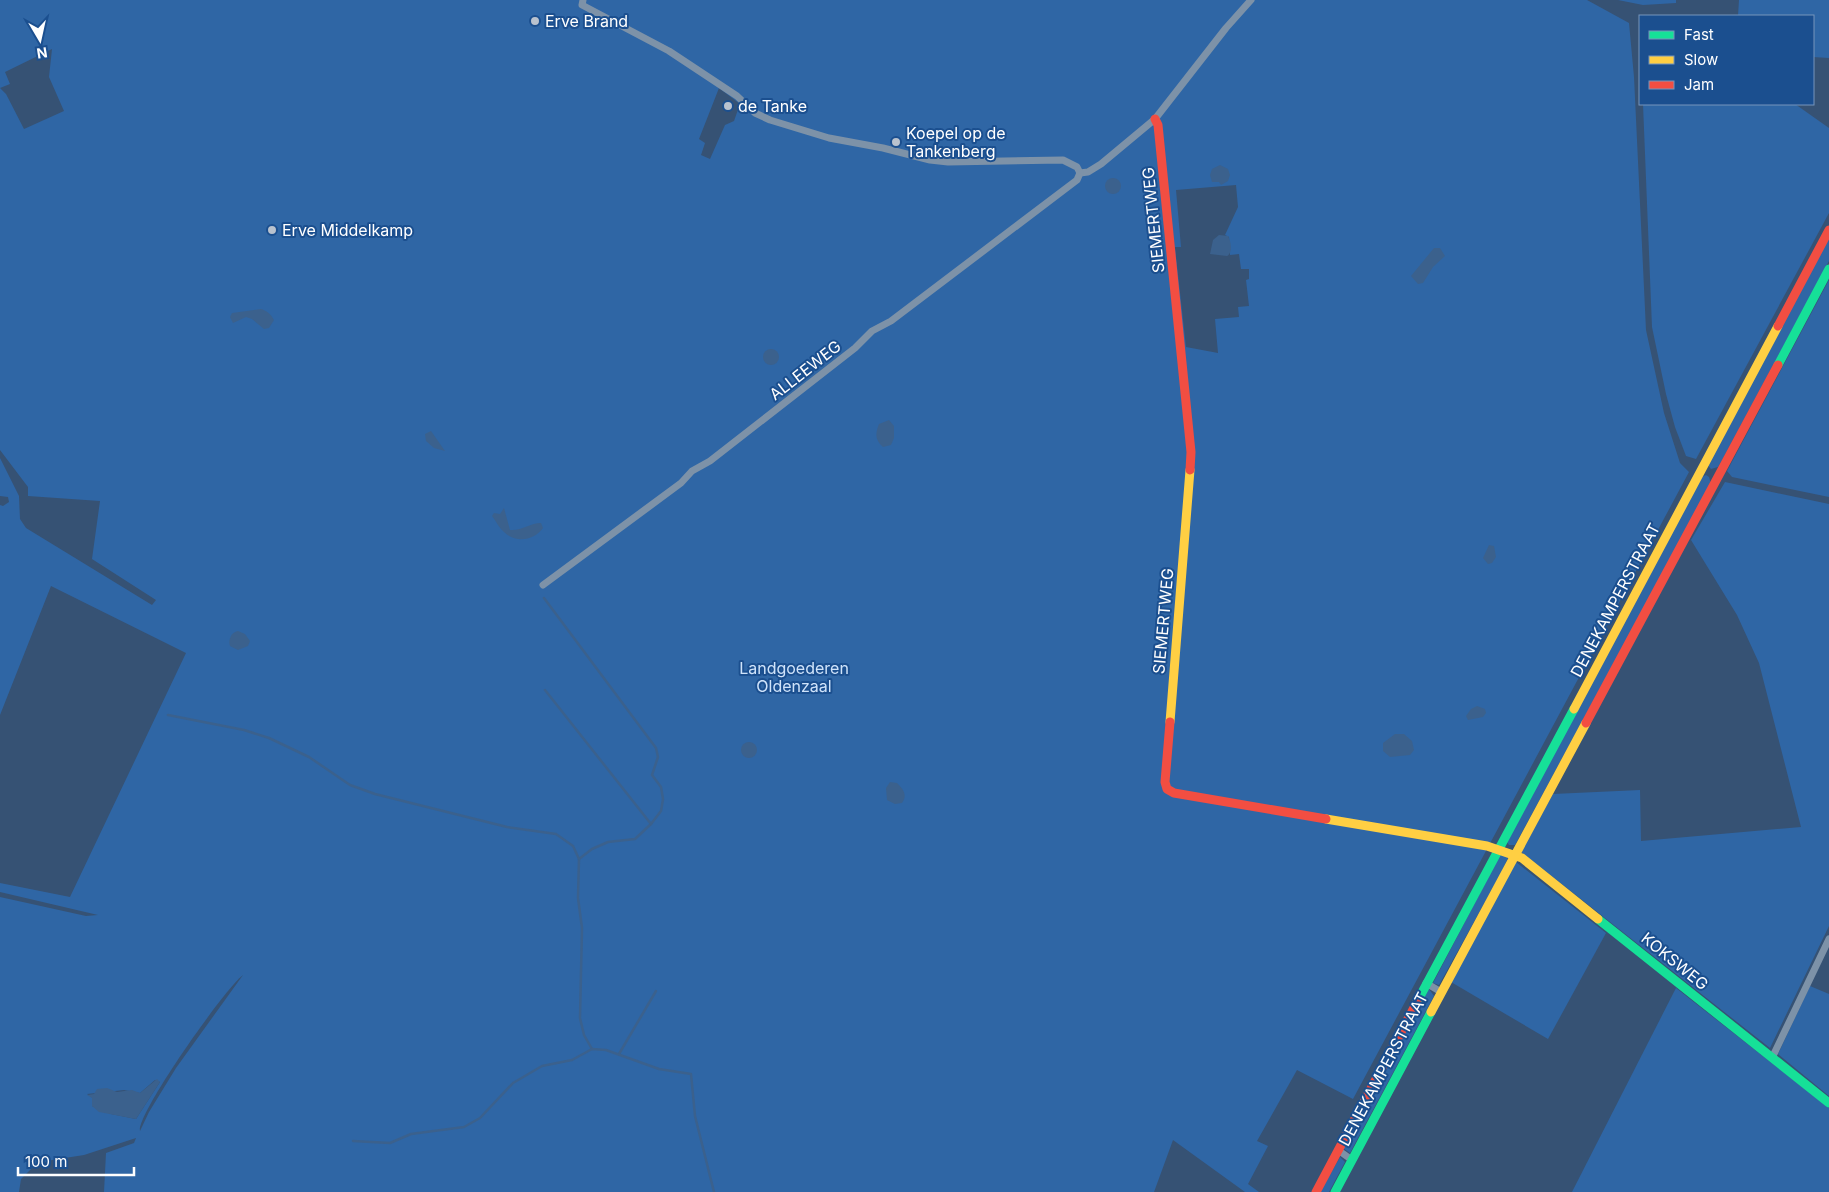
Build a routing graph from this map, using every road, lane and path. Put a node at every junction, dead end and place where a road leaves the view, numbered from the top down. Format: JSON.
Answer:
{"nodes":[{"id":1,"x":583,"y":0,"type":"edge"},
{"id":2,"x":1251,"y":0,"type":"edge"},
{"id":3,"x":1155,"y":118,"type":"junction"},
{"id":4,"x":1080,"y":173,"type":"junction"},
{"id":5,"x":1829,"y":230,"type":"edge"},
{"id":6,"x":1829,"y":268,"type":"edge"},
{"id":7,"x":543,"y":585,"type":"dead end"},
{"id":8,"x":1499,"y":849,"type":"junction"},
{"id":9,"x":1515,"y":855,"type":"junction"},
{"id":10,"x":1829,"y":939,"type":"edge"},
{"id":11,"x":1426,"y":983,"type":"junction"},
{"id":12,"x":1441,"y":992,"type":"junction"},
{"id":13,"x":1772,"y":1058,"type":"junction"},
{"id":14,"x":1829,"y":1103,"type":"edge"},
{"id":15,"x":1338,"y":1150,"type":"junction"},
{"id":16,"x":1352,"y":1160,"type":"junction"},
{"id":17,"x":1316,"y":1192,"type":"edge"},
{"id":18,"x":1335,"y":1192,"type":"edge"}],
"edges":[{"from":1,"to":4,"type":"street"},
{"from":2,"to":3,"type":"street"},
{"from":3,"to":4,"type":"street"},
{"from":3,"to":8,"type":"street","name":"SIEMERTWEG"},
{"from":4,"to":7,"type":"street","name":"ALLEEWEG"},
{"from":5,"to":8,"type":"street","name":"DENEKAMPERSTRAAT"},
{"from":6,"to":9,"type":"street","name":"DENEKAMPERSTRAAT"},
{"from":8,"to":9,"type":"street","name":"KOKSWEG"},
{"from":8,"to":11,"type":"street","name":"DENEKAMPERSTRAAT"},
{"from":9,"to":12,"type":"street","name":"DENEKAMPERSTRAAT"},
{"from":9,"to":13,"type":"street","name":"KOKSWEG"},
{"from":10,"to":13,"type":"street"},
{"from":11,"to":12,"type":"street","name":"DENEKAMPERSTRAAT"},
{"from":11,"to":15,"type":"street","name":"DENEKAMPERSTRAAT"},
{"from":12,"to":16,"type":"street","name":"DENEKAMPERSTRAAT"},
{"from":13,"to":14,"type":"street","name":"KOKSWEG"},
{"from":15,"to":16,"type":"street","name":"DENEKAMPERSTRAAT"},
{"from":15,"to":17,"type":"street","name":"DENEKAMPERSTRAAT"},
{"from":16,"to":18,"type":"street","name":"DENEKAMPERSTRAAT"}]}
